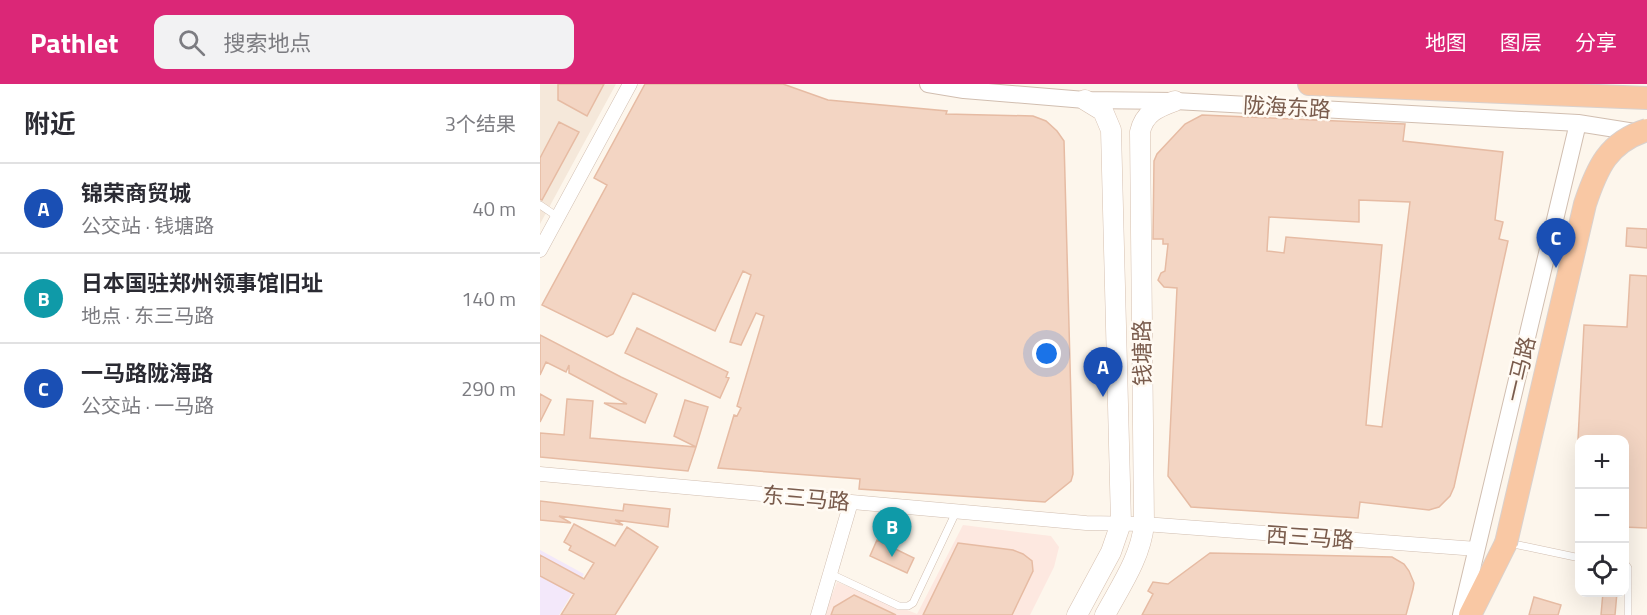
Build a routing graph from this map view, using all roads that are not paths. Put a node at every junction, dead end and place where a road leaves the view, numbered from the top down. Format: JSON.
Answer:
{"nodes":[{"id":1,"x":630,"y":84,"type":"edge"},
{"id":2,"x":928,"y":84,"type":"edge"},
{"id":3,"x":1309,"y":84,"type":"edge"},
{"id":4,"x":1647,"y":98,"type":"edge"},
{"id":5,"x":1084,"y":100,"type":"junction"},
{"id":6,"x":1175,"y":101,"type":"junction"},
{"id":7,"x":1578,"y":123,"type":"junction"},
{"id":8,"x":1647,"y":132,"type":"edge"},
{"id":9,"x":540,"y":205,"type":"edge"},
{"id":10,"x":558,"y":217,"type":"junction"},
{"id":11,"x":540,"y":250,"type":"edge"},
{"id":12,"x":540,"y":474,"type":"edge"},
{"id":13,"x":851,"y":502,"type":"junction"},
{"id":14,"x":956,"y":512,"type":"junction"},
{"id":15,"x":1121,"y":524,"type":"junction"},
{"id":16,"x":1144,"y":524,"type":"junction"},
{"id":17,"x":1506,"y":543,"type":"junction"},
{"id":18,"x":1477,"y":549,"type":"junction"},
{"id":19,"x":1575,"y":557,"type":"edge"},
{"id":20,"x":831,"y":574,"type":"junction"},
{"id":21,"x":1628,"y":597,"type":"edge"},
{"id":22,"x":818,"y":615,"type":"edge"},
{"id":23,"x":1077,"y":615,"type":"edge"},
{"id":24,"x":1105,"y":615,"type":"edge"},
{"id":25,"x":1461,"y":615,"type":"edge"},
{"id":26,"x":1470,"y":615,"type":"edge"},
{"id":27,"x":1628,"y":615,"type":"edge"}],
"edges":[{"from":1,"to":10,"type":"street"},
{"from":2,"to":5,"type":"street","name":"陇海东路"},
{"from":3,"to":4,"type":"highway"},
{"from":5,"to":6,"type":"street","name":"陇海东路"},
{"from":5,"to":15,"type":"main road","name":"钱塘路"},
{"from":6,"to":7,"type":"street","name":"陇海东路"},
{"from":6,"to":16,"type":"main road","name":"钱塘路"},
{"from":7,"to":8,"type":"street","name":"陇海东路"},
{"from":7,"to":18,"type":"street","name":"一马路"},
{"from":8,"to":17,"type":"highway","bridge":true},
{"from":9,"to":10,"type":"lane"},
{"from":10,"to":11,"type":"street"},
{"from":12,"to":13,"type":"street","name":"东三马路"},
{"from":13,"to":14,"type":"street","name":"东三马路"},
{"from":13,"to":20,"type":"street"},
{"from":14,"to":15,"type":"street","name":"东三马路"},
{"from":14,"to":20,"type":"lane"},
{"from":15,"to":16,"type":"street","name":"东三马路"},
{"from":15,"to":23,"type":"main road","name":"钱塘路"},
{"from":16,"to":18,"type":"street","name":"西三马路"},
{"from":16,"to":24,"type":"main road","name":"钱塘路"},
{"from":17,"to":19,"type":"lane"},
{"from":17,"to":26,"type":"highway"},
{"from":18,"to":25,"type":"street","name":"一马路"},
{"from":20,"to":22,"type":"street"},
{"from":21,"to":27,"type":"lane"}]}
